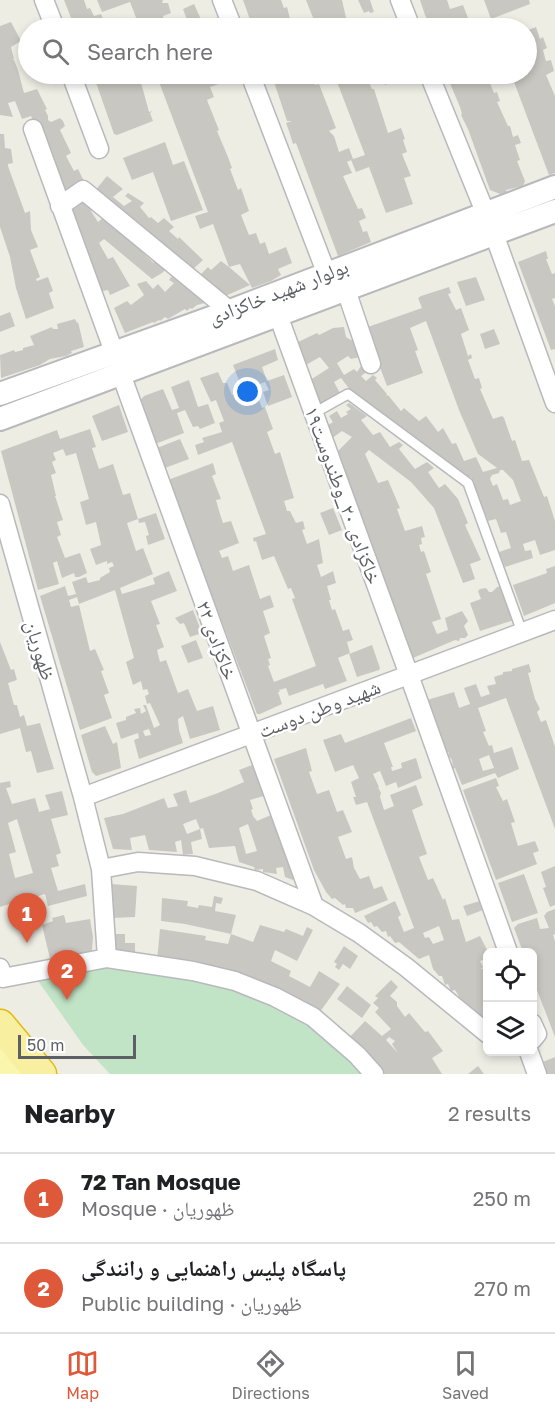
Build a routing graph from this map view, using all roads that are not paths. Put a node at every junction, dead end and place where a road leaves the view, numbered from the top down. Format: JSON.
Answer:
{"nodes":[{"id":1,"x":44,"y":0,"type":"edge"},
{"id":2,"x":222,"y":0,"type":"edge"},
{"id":3,"x":400,"y":0,"type":"edge"},
{"id":4,"x":51,"y":18,"type":"edge"},
{"id":5,"x":229,"y":18,"type":"edge"},
{"id":6,"x":407,"y":18,"type":"edge"},
{"id":7,"x":75,"y":84,"type":"edge"},
{"id":8,"x":254,"y":84,"type":"edge"},
{"id":9,"x":433,"y":84,"type":"edge"},
{"id":10,"x":33,"y":129,"type":"dead end"},
{"id":11,"x":99,"y":149,"type":"dead end"},
{"id":12,"x":555,"y":187,"type":"edge"},
{"id":13,"x":60,"y":206,"type":"junction"},
{"id":14,"x":555,"y":212,"type":"edge"},
{"id":15,"x":485,"y":213,"type":"junction"},
{"id":16,"x":494,"y":234,"type":"junction"},
{"id":17,"x":326,"y":272,"type":"junction"},
{"id":18,"x":346,"y":290,"type":"junction"},
{"id":19,"x":230,"y":311,"type":"junction"},
{"id":20,"x":278,"y":315,"type":"junction"},
{"id":21,"x":114,"y":352,"type":"junction"},
{"id":22,"x":371,"y":364,"type":"dead end"},
{"id":23,"x":122,"y":374,"type":"junction"},
{"id":24,"x":0,"y":394,"type":"edge"},
{"id":25,"x":555,"y":403,"type":"edge"},
{"id":26,"x":314,"y":413,"type":"junction"},
{"id":27,"x":0,"y":419,"type":"edge"},
{"id":28,"x":0,"y":504,"type":"edge"},
{"id":29,"x":555,"y":620,"type":"edge"},
{"id":30,"x":522,"y":632,"type":"junction"},
{"id":31,"x":409,"y":675,"type":"junction"},
{"id":32,"x":252,"y":734,"type":"junction"},
{"id":33,"x":83,"y":797,"type":"junction"},
{"id":34,"x":101,"y":869,"type":"junction"},
{"id":35,"x":314,"y":906,"type":"junction"},
{"id":36,"x":507,"y":948,"type":"edge"},
{"id":37,"x":107,"y":958,"type":"junction"},
{"id":38,"x":1,"y":973,"type":"edge"},
{"id":39,"x":0,"y":1025,"type":"edge"},
{"id":40,"x":483,"y":1030,"type":"edge"},
{"id":41,"x":530,"y":1056,"type":"edge"},
{"id":42,"x":24,"y":1068,"type":"edge"},
{"id":43,"x":374,"y":1074,"type":"edge"},
{"id":44,"x":537,"y":1074,"type":"edge"}],
"edges":[{"from":1,"to":4,"type":"street"},
{"from":2,"to":5,"type":"street"},
{"from":3,"to":6,"type":"street"},
{"from":7,"to":11,"type":"street"},
{"from":8,"to":17,"type":"street"},
{"from":9,"to":15,"type":"street"},
{"from":10,"to":13,"type":"street"},
{"from":12,"to":15,"type":"street","name":"بولوار شهید خاکزادی"},
{"from":13,"to":19,"type":"street"},
{"from":13,"to":21,"type":"street"},
{"from":14,"to":16,"type":"street"},
{"from":15,"to":16,"type":"street"},
{"from":15,"to":17,"type":"street","name":"بولوار شهید خاکزادی"},
{"from":16,"to":18,"type":"street"},
{"from":16,"to":25,"type":"street"},
{"from":17,"to":19,"type":"street","name":"بولوار شهید خاکزادی"},
{"from":18,"to":20,"type":"street"},
{"from":18,"to":22,"type":"street"},
{"from":19,"to":21,"type":"street","name":"بولوار شهید خاکزادی"},
{"from":20,"to":23,"type":"street"},
{"from":20,"to":26,"type":"street","name":"خاکزادی ۲۰_وطندوست۱۹"},
{"from":21,"to":24,"type":"street","name":"بولوار شهید خاکزادی"},
{"from":23,"to":27,"type":"street"},
{"from":23,"to":32,"type":"street","name":"خاکزادی ۲۲"},
{"from":26,"to":30,"type":"lane"},
{"from":26,"to":31,"type":"street","name":"خاکزادی ۲۰_وطندوست۱۹"},
{"from":28,"to":33,"type":"street","name":"ظهوریان"},
{"from":29,"to":30,"type":"street","name":"شهید وطن دوست"},
{"from":30,"to":31,"type":"street","name":"شهید وطن دوست"},
{"from":31,"to":32,"type":"street","name":"شهید وطن دوست"},
{"from":31,"to":36,"type":"street","name":"خاکزادی ۲۰_وطندوست۱۹"},
{"from":32,"to":33,"type":"street","name":"شهید وطن دوست"},
{"from":32,"to":35,"type":"street","name":"خاکزادی ۲۲"},
{"from":33,"to":34,"type":"street","name":"ظهوریان"},
{"from":34,"to":35,"type":"street"},
{"from":34,"to":37,"type":"street"},
{"from":35,"to":40,"type":"street"},
{"from":37,"to":38,"type":"street"},
{"from":37,"to":43,"type":"street"},
{"from":39,"to":42,"type":"highway"},
{"from":41,"to":44,"type":"street"}]}
